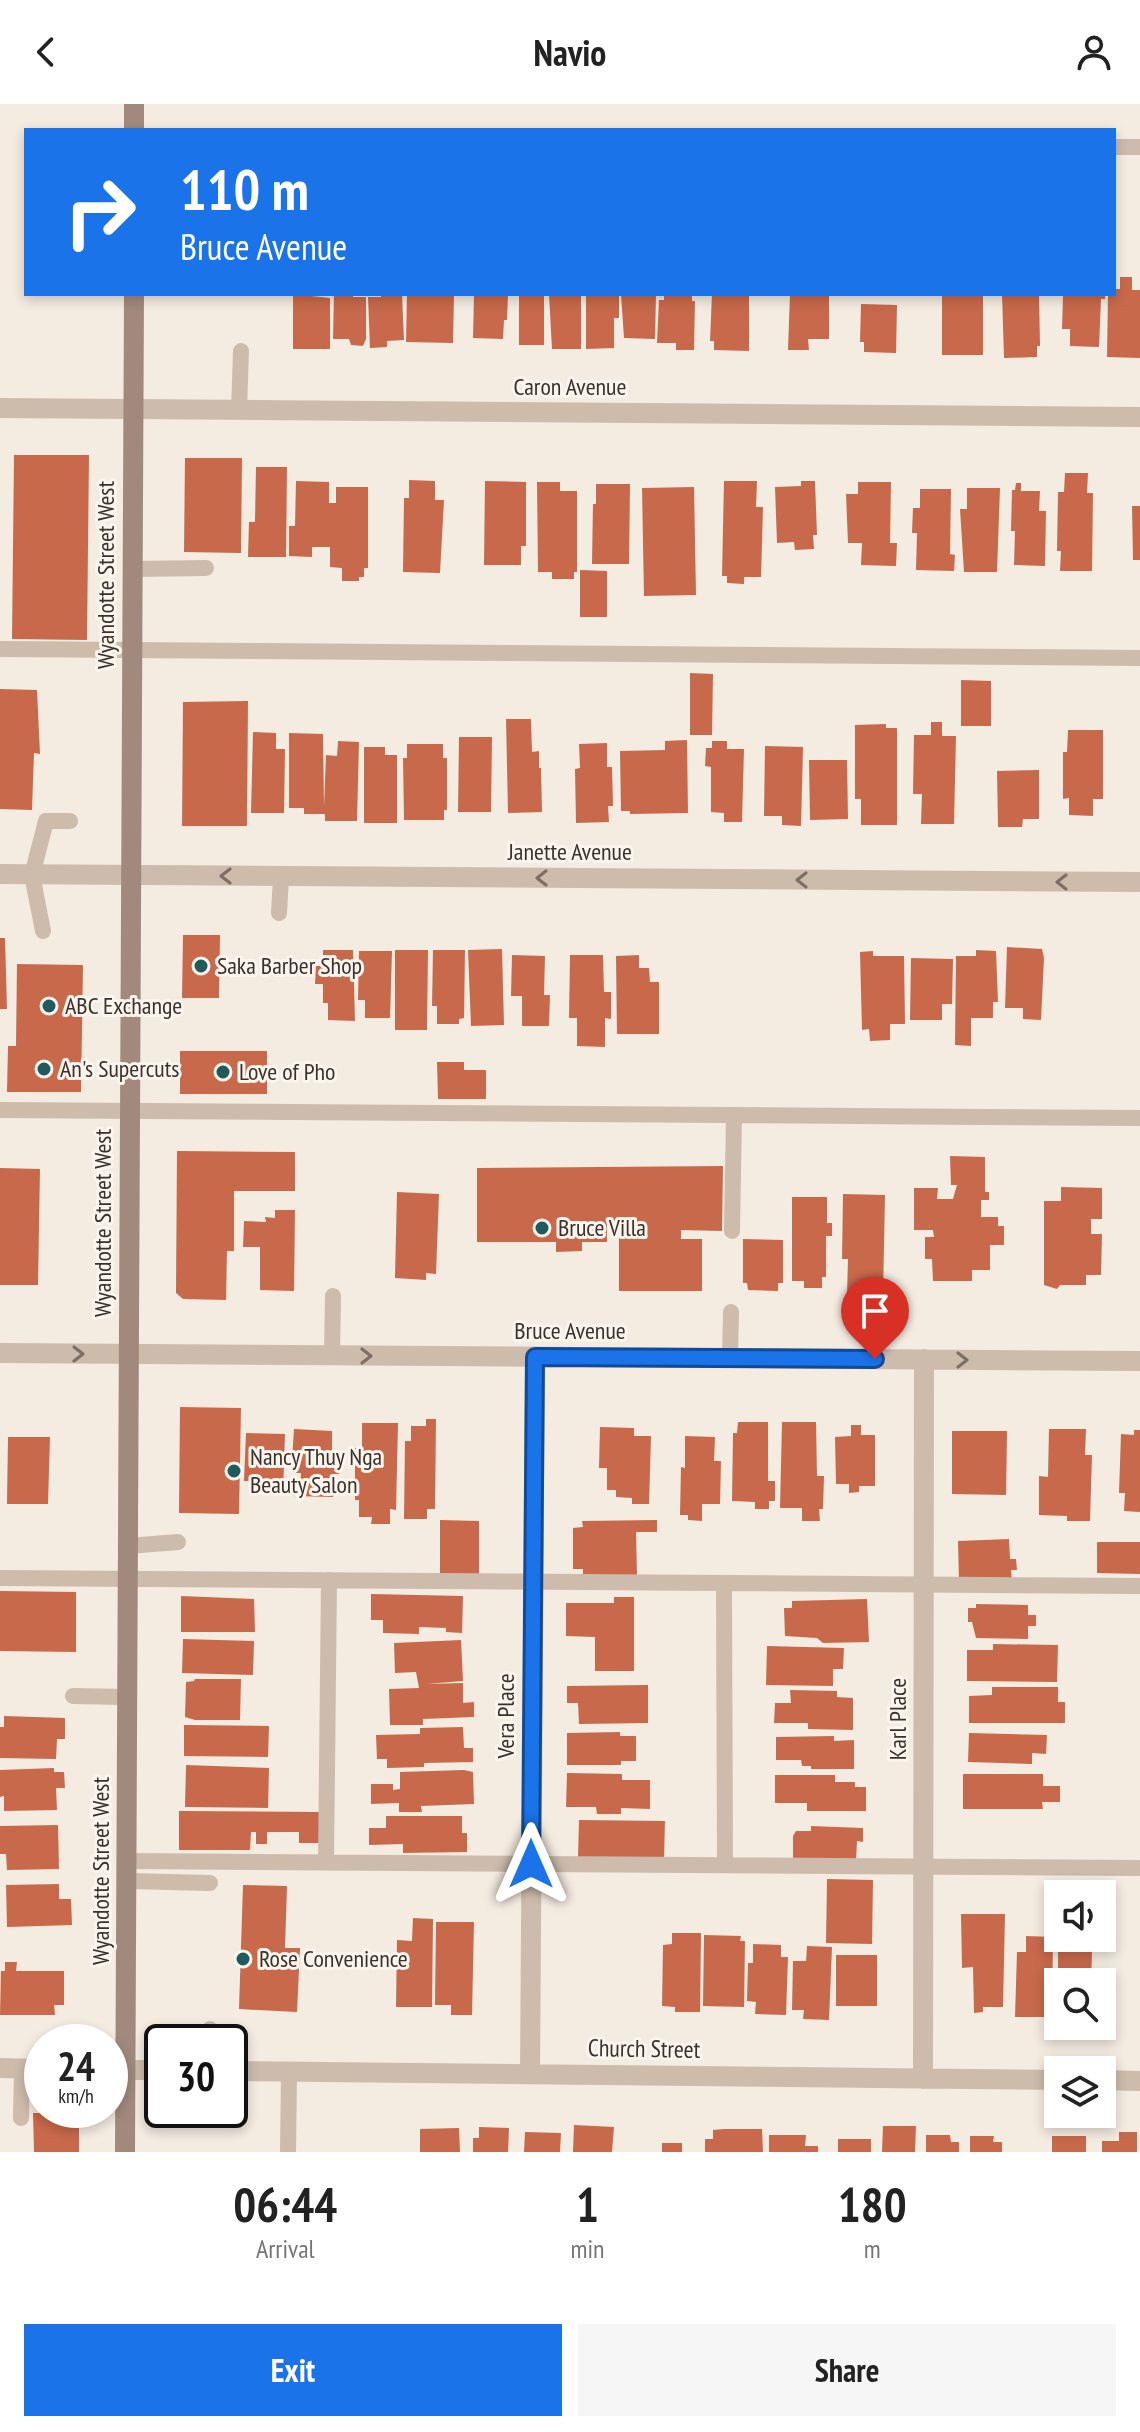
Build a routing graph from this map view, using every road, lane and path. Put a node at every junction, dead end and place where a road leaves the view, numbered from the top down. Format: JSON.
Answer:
{"nodes":[{"id":1,"x":1116,"y":147,"type":"edge"},
{"id":2,"x":1140,"y":147,"type":"edge"},
{"id":3,"x":134,"y":296,"type":"edge"},
{"id":4,"x":241,"y":351,"type":"dead end"},
{"id":5,"x":0,"y":408,"type":"edge"},
{"id":6,"x":133,"y":409,"type":"junction"},
{"id":7,"x":239,"y":410,"type":"junction"},
{"id":8,"x":1140,"y":417,"type":"edge"},
{"id":9,"x":206,"y":568,"type":"dead end"},
{"id":10,"x":132,"y":569,"type":"junction"},
{"id":11,"x":0,"y":649,"type":"edge"},
{"id":12,"x":132,"y":650,"type":"junction"},
{"id":13,"x":1140,"y":658,"type":"edge"},
{"id":14,"x":70,"y":821,"type":"dead end"},
{"id":15,"x":0,"y":874,"type":"edge"},
{"id":16,"x":32,"y":875,"type":"junction"},
{"id":17,"x":132,"y":875,"type":"junction"},
{"id":18,"x":281,"y":876,"type":"junction"},
{"id":19,"x":1140,"y":882,"type":"edge"},
{"id":20,"x":279,"y":913,"type":"dead end"},
{"id":21,"x":43,"y":931,"type":"dead end"},
{"id":22,"x":0,"y":1110,"type":"edge"},
{"id":23,"x":130,"y":1110,"type":"junction"},
{"id":24,"x":734,"y":1115,"type":"junction"},
{"id":25,"x":1140,"y":1118,"type":"edge"},
{"id":26,"x":732,"y":1231,"type":"dead end"},
{"id":27,"x":333,"y":1296,"type":"dead end"},
{"id":28,"x":731,"y":1312,"type":"dead end"},
{"id":29,"x":0,"y":1353,"type":"edge"},
{"id":30,"x":128,"y":1355,"type":"junction"},
{"id":31,"x":332,"y":1356,"type":"junction"},
{"id":32,"x":535,"y":1357,"type":"junction"},
{"id":33,"x":730,"y":1358,"type":"junction"},
{"id":34,"x":924,"y":1359,"type":"junction"},
{"id":35,"x":1140,"y":1361,"type":"edge"},
{"id":36,"x":178,"y":1542,"type":"dead end"},
{"id":37,"x":128,"y":1546,"type":"junction"},
{"id":38,"x":0,"y":1578,"type":"edge"},
{"id":39,"x":127,"y":1579,"type":"junction"},
{"id":40,"x":329,"y":1580,"type":"junction"},
{"id":41,"x":533,"y":1582,"type":"junction"},
{"id":42,"x":724,"y":1583,"type":"junction"},
{"id":43,"x":924,"y":1585,"type":"junction"},
{"id":44,"x":1140,"y":1586,"type":"edge"},
{"id":45,"x":73,"y":1696,"type":"dead end"},
{"id":46,"x":127,"y":1697,"type":"junction"},
{"id":47,"x":326,"y":1862,"type":"junction"},
{"id":48,"x":531,"y":1864,"type":"junction"},
{"id":49,"x":725,"y":1865,"type":"junction"},
{"id":50,"x":924,"y":1866,"type":"junction"},
{"id":51,"x":1140,"y":1868,"type":"edge"},
{"id":52,"x":128,"y":1871,"type":"junction"},
{"id":53,"x":210,"y":1883,"type":"dead end"},
{"id":54,"x":120,"y":2024,"type":"edge"},
{"id":55,"x":0,"y":2068,"type":"edge"},
{"id":56,"x":24,"y":2069,"type":"edge"},
{"id":57,"x":248,"y":2071,"type":"edge"},
{"id":58,"x":289,"y":2072,"type":"junction"},
{"id":59,"x":530,"y":2074,"type":"junction"},
{"id":60,"x":923,"y":2079,"type":"junction"},
{"id":61,"x":1044,"y":2080,"type":"edge"},
{"id":62,"x":1116,"y":2080,"type":"edge"},
{"id":63,"x":1140,"y":2081,"type":"edge"},
{"id":64,"x":24,"y":2105,"type":"edge"},
{"id":65,"x":21,"y":2118,"type":"dead end"},
{"id":66,"x":123,"y":2128,"type":"edge"},
{"id":67,"x":125,"y":2152,"type":"edge"},
{"id":68,"x":288,"y":2152,"type":"edge"}],
"edges":[{"from":1,"to":2,"type":"lane"},
{"from":3,"to":6,"type":"main road","name":"Wyandotte Street West"},
{"from":4,"to":7,"type":"lane"},
{"from":5,"to":6,"type":"street","name":"Caron Avenue"},
{"from":6,"to":7,"type":"street","name":"Caron Avenue"},
{"from":6,"to":10,"type":"main road","name":"Wyandotte Street West"},
{"from":7,"to":8,"type":"street","name":"Caron Avenue"},
{"from":9,"to":10,"type":"lane"},
{"from":10,"to":12,"type":"main road","name":"Wyandotte Street West"},
{"from":11,"to":12,"type":"lane"},
{"from":12,"to":13,"type":"lane"},
{"from":12,"to":17,"type":"main road","name":"Wyandotte Street West"},
{"from":14,"to":16,"type":"lane"},
{"from":15,"to":16,"type":"street","name":"Janette Avenue"},
{"from":16,"to":17,"type":"street","name":"Janette Avenue"},
{"from":16,"to":21,"type":"lane"},
{"from":18,"to":17,"type":"street","name":"Janette Avenue","one_way":true},
{"from":17,"to":23,"type":"main road","name":"Wyandotte Street West"},
{"from":19,"to":18,"type":"street","name":"Janette Avenue","one_way":true},
{"from":18,"to":20,"type":"lane"},
{"from":22,"to":23,"type":"lane"},
{"from":23,"to":24,"type":"lane"},
{"from":23,"to":30,"type":"main road","name":"Wyandotte Street West"},
{"from":24,"to":25,"type":"lane"},
{"from":24,"to":26,"type":"lane"},
{"from":27,"to":31,"type":"lane"},
{"from":28,"to":33,"type":"lane"},
{"from":29,"to":30,"type":"street","name":"Bruce Avenue","one_way":true},
{"from":30,"to":31,"type":"street","name":"Bruce Avenue"},
{"from":30,"to":37,"type":"main road","name":"Wyandotte Street West"},
{"from":31,"to":32,"type":"street","name":"Bruce Avenue","one_way":true},
{"from":32,"to":33,"type":"street","name":"Bruce Avenue"},
{"from":32,"to":41,"type":"street","name":"Vera Place"},
{"from":33,"to":34,"type":"street","name":"Bruce Avenue"},
{"from":34,"to":35,"type":"street","name":"Bruce Avenue","one_way":true},
{"from":34,"to":43,"type":"street","name":"Karl Place"},
{"from":36,"to":37,"type":"lane"},
{"from":37,"to":39,"type":"main road","name":"Wyandotte Street West"},
{"from":38,"to":39,"type":"lane"},
{"from":39,"to":40,"type":"lane"},
{"from":39,"to":46,"type":"main road","name":"Wyandotte Street West"},
{"from":40,"to":41,"type":"lane"},
{"from":40,"to":47,"type":"lane"},
{"from":41,"to":42,"type":"lane"},
{"from":41,"to":48,"type":"street","name":"Vera Place"},
{"from":42,"to":43,"type":"lane"},
{"from":42,"to":49,"type":"lane"},
{"from":43,"to":44,"type":"lane"},
{"from":43,"to":50,"type":"street","name":"Karl Place"},
{"from":45,"to":46,"type":"lane"},
{"from":46,"to":52,"type":"main road","name":"Wyandotte Street West"},
{"from":47,"to":48,"type":"lane"},
{"from":47,"to":52,"type":"lane"},
{"from":48,"to":49,"type":"lane"},
{"from":48,"to":59,"type":"street","name":"Vera Place"},
{"from":49,"to":50,"type":"lane"},
{"from":50,"to":51,"type":"lane"},
{"from":50,"to":60,"type":"street","name":"Karl Place"},
{"from":52,"to":53,"type":"lane"},
{"from":52,"to":54,"type":"main road","name":"Wyandotte Street West"},
{"from":55,"to":56,"type":"street"},
{"from":57,"to":58,"type":"street","name":"Church Street"},
{"from":58,"to":59,"type":"street","name":"Church Street"},
{"from":58,"to":68,"type":"lane"},
{"from":59,"to":60,"type":"street","name":"Church Street"},
{"from":60,"to":61,"type":"street","name":"Church Street"},
{"from":62,"to":63,"type":"street"},
{"from":64,"to":65,"type":"lane"},
{"from":66,"to":67,"type":"main road","name":"Wyandotte Street West"}]}
